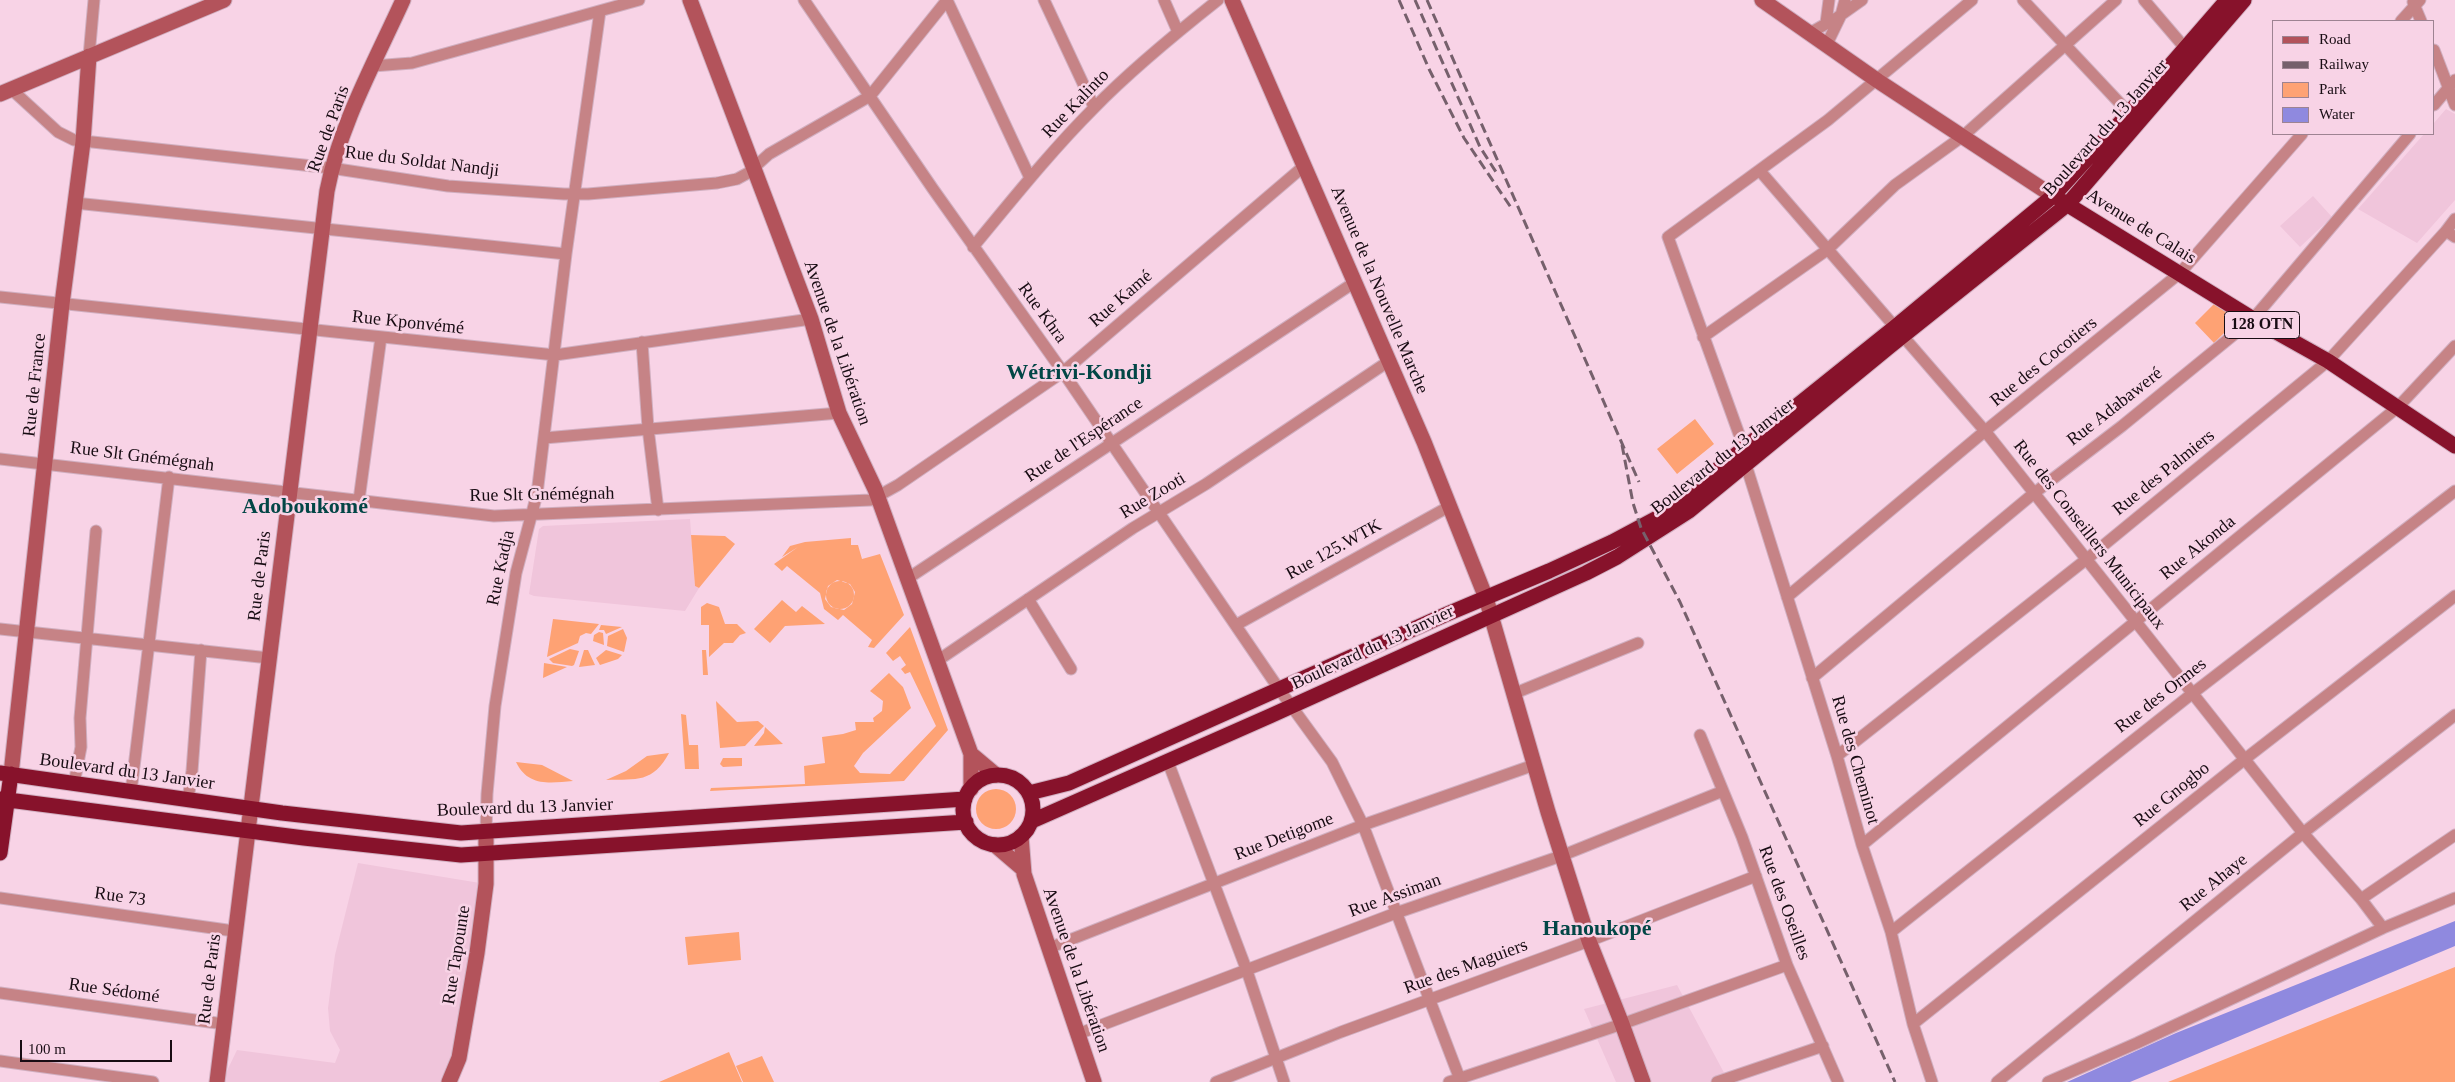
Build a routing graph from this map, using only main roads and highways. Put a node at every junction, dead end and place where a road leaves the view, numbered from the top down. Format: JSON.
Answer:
{"nodes":[{"id":1,"x":2227,"y":0,"type":"edge"},
{"id":2,"x":2244,"y":0,"type":"edge"},
{"id":3,"x":2053,"y":196,"type":"junction"},
{"id":4,"x":2068,"y":204,"type":"junction"},
{"id":5,"x":1899,"y":331,"type":"junction"},
{"id":6,"x":2455,"y":446,"type":"edge"},
{"id":7,"x":1285,"y":697,"type":"junction"},
{"id":8,"x":5,"y":774,"type":"edge"},
{"id":9,"x":1029,"y":793,"type":"junction"},
{"id":10,"x":968,"y":794,"type":"junction"},
{"id":11,"x":3,"y":800,"type":"edge"},
{"id":12,"x":764,"y":813,"type":"junction"},
{"id":13,"x":1032,"y":821,"type":"junction"},
{"id":14,"x":966,"y":822,"type":"junction"},
{"id":15,"x":765,"y":835,"type":"junction"},
{"id":16,"x":0,"y":853,"type":"edge"}],
"edges":[{"from":1,"to":3,"type":"highway","name":"Boulevard du 13 Janvier"},
{"from":2,"to":4,"type":"highway","name":"Boulevard du 13 Janvier"},
{"from":3,"to":4,"type":"highway","name":"Avenue de Calais","number":"128 OTN"},
{"from":3,"to":5,"type":"highway","name":"Boulevard du 13 Janvier"},
{"from":4,"to":5,"type":"highway","name":"Boulevard du 13 Janvier"},
{"from":4,"to":6,"type":"highway","name":"Avenue de Calais","number":"128 OTN"},
{"from":5,"to":7,"type":"highway","name":"Boulevard du 13 Janvier"},
{"from":5,"to":7,"type":"highway","name":"Boulevard du 13 Janvier"},
{"from":7,"to":9,"type":"highway","name":"Boulevard du 13 Janvier"},
{"from":7,"to":13,"type":"highway","name":"Boulevard du 13 Janvier"},
{"from":8,"to":11,"type":"highway"},
{"from":8,"to":12,"type":"highway","name":"Boulevard du 13 Janvier"},
{"from":9,"to":10,"type":"highway"},
{"from":9,"to":13,"type":"highway"},
{"from":10,"to":12,"type":"highway","name":"Boulevard du 13 Janvier"},
{"from":10,"to":14,"type":"highway"},
{"from":11,"to":15,"type":"highway"},
{"from":11,"to":16,"type":"highway"},
{"from":12,"to":15,"type":"highway"},
{"from":13,"to":14,"type":"highway"},
{"from":14,"to":15,"type":"highway"}]}
